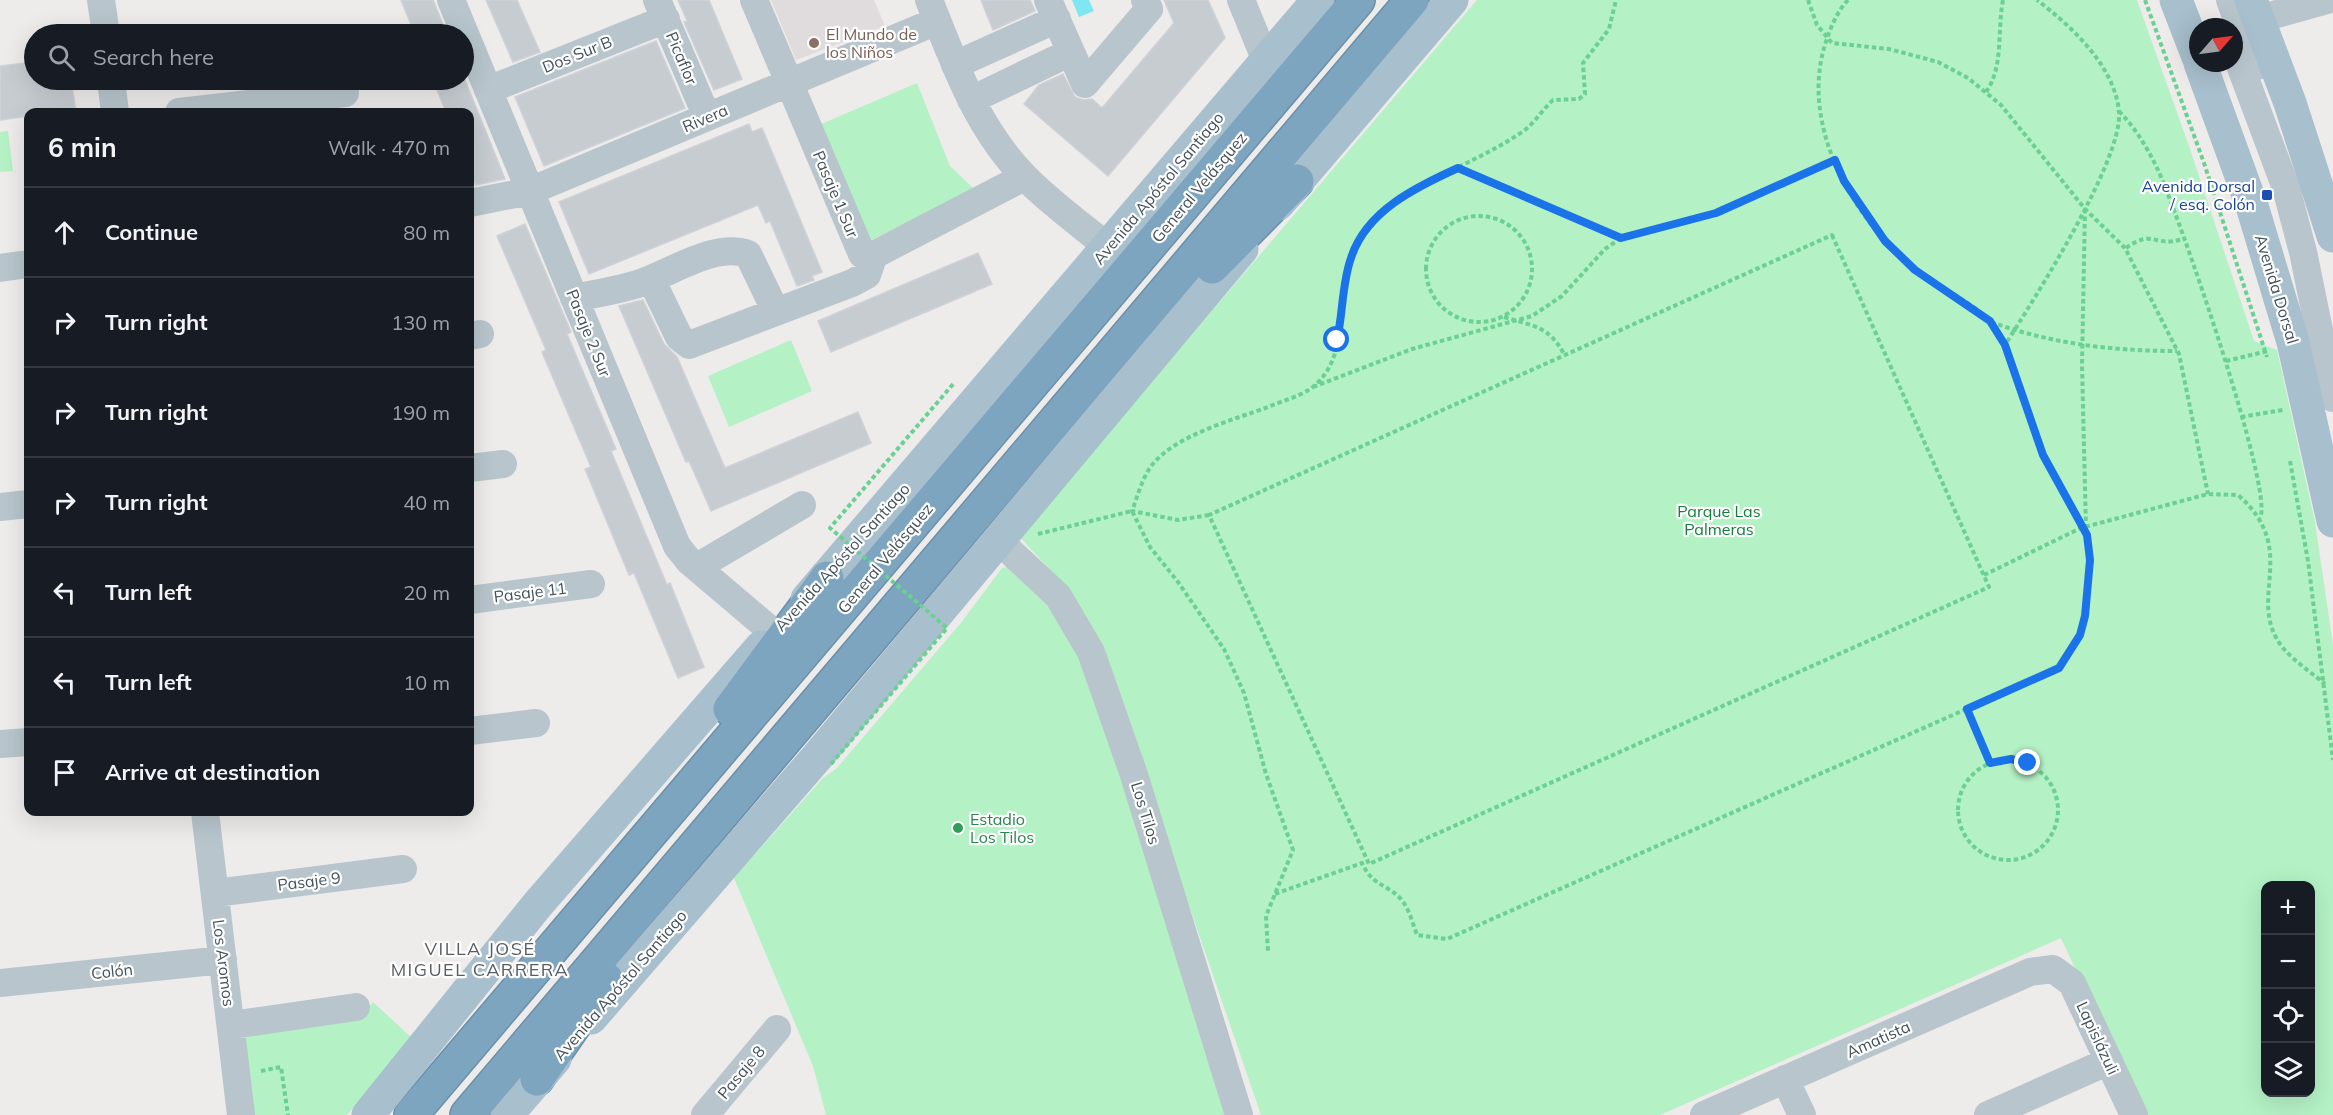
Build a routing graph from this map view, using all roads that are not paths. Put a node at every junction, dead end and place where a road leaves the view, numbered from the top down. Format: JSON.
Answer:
{"nodes":[{"id":1,"x":101,"y":0,"type":"edge"},
{"id":2,"x":451,"y":0,"type":"edge"},
{"id":3,"x":754,"y":0,"type":"edge"},
{"id":4,"x":1145,"y":0,"type":"edge"},
{"id":5,"x":1241,"y":0,"type":"edge"},
{"id":6,"x":1318,"y":0,"type":"edge"},
{"id":7,"x":1358,"y":0,"type":"edge"},
{"id":8,"x":1412,"y":0,"type":"edge"},
{"id":9,"x":1452,"y":0,"type":"edge"},
{"id":10,"x":2176,"y":0,"type":"edge"},
{"id":11,"x":2212,"y":0,"type":"edge"},
{"id":12,"x":2230,"y":0,"type":"edge"},
{"id":13,"x":2327,"y":0,"type":"edge"},
{"id":14,"x":661,"y":9,"type":"edge"},
{"id":15,"x":1052,"y":10,"type":"edge"},
{"id":16,"x":2255,"y":10,"type":"edge"},
{"id":17,"x":933,"y":11,"type":"edge"},
{"id":18,"x":2220,"y":18,"type":"edge"},
{"id":19,"x":104,"y":24,"type":"edge"},
{"id":20,"x":461,"y":24,"type":"edge"},
{"id":21,"x":2189,"y":34,"type":"edge"},
{"id":22,"x":1071,"y":52,"type":"junction"},
{"id":23,"x":474,"y":56,"type":"edge"},
{"id":24,"x":1266,"y":62,"type":"junction"},
{"id":25,"x":955,"y":65,"type":"junction"},
{"id":26,"x":2203,"y":72,"type":"edge"},
{"id":27,"x":2243,"y":72,"type":"edge"},
{"id":28,"x":789,"y":83,"type":"junction"},
{"id":29,"x":112,"y":90,"type":"edge"},
{"id":30,"x":488,"y":90,"type":"junction"},
{"id":31,"x":345,"y":93,"type":"dead end"},
{"id":32,"x":970,"y":100,"type":"junction"},
{"id":33,"x":114,"y":108,"type":"edge"},
{"id":34,"x":214,"y":108,"type":"edge"},
{"id":35,"x":707,"y":117,"type":"junction"},
{"id":36,"x":1024,"y":177,"type":"junction"},
{"id":37,"x":1297,"y":181,"type":"junction"},
{"id":38,"x":530,"y":191,"type":"junction"},
{"id":39,"x":474,"y":202,"type":"edge"},
{"id":40,"x":2333,"y":236,"type":"edge"},
{"id":41,"x":1108,"y":247,"type":"junction"},
{"id":42,"x":874,"y":255,"type":"junction"},
{"id":43,"x":24,"y":265,"type":"edge"},
{"id":44,"x":0,"y":268,"type":"edge"},
{"id":45,"x":651,"y":279,"type":"junction"},
{"id":46,"x":574,"y":298,"type":"junction"},
{"id":47,"x":776,"y":312,"type":"junction"},
{"id":48,"x":2333,"y":312,"type":"edge"},
{"id":49,"x":2311,"y":392,"type":"edge"},
{"id":50,"x":1037,"y":443,"type":"junction"},
{"id":51,"x":503,"y":464,"type":"dead end"},
{"id":52,"x":474,"y":468,"type":"edge"},
{"id":53,"x":24,"y":504,"type":"edge"},
{"id":54,"x":802,"y":505,"type":"dead end"},
{"id":55,"x":0,"y":507,"type":"edge"},
{"id":56,"x":2333,"y":521,"type":"edge"},
{"id":57,"x":999,"y":541,"type":"junction"},
{"id":58,"x":697,"y":567,"type":"junction"},
{"id":59,"x":827,"y":578,"type":"junction"},
{"id":60,"x":591,"y":585,"type":"dead end"},
{"id":61,"x":474,"y":600,"type":"edge"},
{"id":62,"x":774,"y":633,"type":"junction"},
{"id":63,"x":536,"y":723,"type":"dead end"},
{"id":64,"x":474,"y":731,"type":"edge"},
{"id":65,"x":24,"y":742,"type":"edge"},
{"id":66,"x":0,"y":744,"type":"edge"},
{"id":67,"x":205,"y":816,"type":"edge"},
{"id":68,"x":688,"y":854,"type":"junction"},
{"id":69,"x":403,"y":869,"type":"dead end"},
{"id":70,"x":607,"y":885,"type":"junction"},
{"id":71,"x":215,"y":893,"type":"junction"},
{"id":72,"x":223,"y":960,"type":"junction"},
{"id":73,"x":2053,"y":969,"type":"joint"},
{"id":74,"x":0,"y":983,"type":"edge"},
{"id":75,"x":356,"y":1007,"type":"dead end"},
{"id":76,"x":232,"y":1024,"type":"junction"},
{"id":77,"x":777,"y":1029,"type":"dead end"},
{"id":78,"x":2109,"y":1061,"type":"junction"},
{"id":79,"x":537,"y":1079,"type":"junction"},
{"id":80,"x":1785,"y":1079,"type":"junction"},
{"id":81,"x":241,"y":1115,"type":"edge"},
{"id":82,"x":368,"y":1115,"type":"edge"},
{"id":83,"x":411,"y":1115,"type":"edge"},
{"id":84,"x":467,"y":1115,"type":"edge"},
{"id":85,"x":507,"y":1115,"type":"edge"},
{"id":86,"x":705,"y":1115,"type":"edge"},
{"id":87,"x":1239,"y":1115,"type":"edge"},
{"id":88,"x":1704,"y":1115,"type":"edge"},
{"id":89,"x":1802,"y":1115,"type":"edge"},
{"id":90,"x":1988,"y":1115,"type":"edge"},
{"id":91,"x":2134,"y":1115,"type":"edge"}],
"edges":[{"from":1,"to":19,"type":"street"},
{"from":2,"to":20,"type":"street","name":"Pasaje 2 Sur"},
{"from":3,"to":28,"type":"street","name":"Pasaje 1 Sur"},
{"from":4,"to":22,"type":"street"},
{"from":5,"to":24,"type":"street"},
{"from":6,"to":24,"type":"main road","name":"Avenida Apóstol Santiago"},
{"from":7,"to":70,"type":"highway","name":"General Velásquez"},
{"from":8,"to":50,"type":"highway"},
{"from":9,"to":37,"type":"main road","name":"Avenida Apóstol Santiago"},
{"from":10,"to":21,"type":"main road"},
{"from":11,"to":18,"type":"street"},
{"from":12,"to":48,"type":"street"},
{"from":13,"to":16,"type":"street"},
{"from":14,"to":30,"type":"street","name":"Dos Sur B"},
{"from":14,"to":35,"type":"street","name":"Picaflor"},
{"from":15,"to":22,"type":"street"},
{"from":15,"to":25,"type":"street"},
{"from":16,"to":40,"type":"main road"},
{"from":17,"to":25,"type":"street"},
{"from":17,"to":28,"type":"street","name":"Rivera"},
{"from":22,"to":32,"type":"street"},
{"from":23,"to":30,"type":"street","name":"Pasaje 2 Sur"},
{"from":24,"to":41,"type":"main road","name":"Avenida Apóstol Santiago"},
{"from":25,"to":32,"type":"street"},
{"from":26,"to":49,"type":"main road","name":"Avenida Dorsal"},
{"from":27,"to":49,"type":"street"},
{"from":28,"to":35,"type":"street","name":"Rivera"},
{"from":28,"to":42,"type":"street","name":"Pasaje 1 Sur"},
{"from":29,"to":33,"type":"street"},
{"from":30,"to":38,"type":"street","name":"Pasaje 2 Sur"},
{"from":31,"to":34,"type":"street"},
{"from":32,"to":36,"type":"street"},
{"from":35,"to":38,"type":"street","name":"Rivera"},
{"from":36,"to":41,"type":"street"},
{"from":36,"to":42,"type":"street","name":"Pasaje 1 Sur"},
{"from":37,"to":50,"type":"highway"},
{"from":37,"to":57,"type":"main road","name":"Avenida Apóstol Santiago"},
{"from":38,"to":39,"type":"street","name":"Rivera"},
{"from":38,"to":46,"type":"street","name":"Pasaje 2 Sur"},
{"from":41,"to":59,"type":"main road","name":"Avenida Apóstol Santiago"},
{"from":42,"to":47,"type":"street"},
{"from":43,"to":44,"type":"street"},
{"from":45,"to":46,"type":"street"},
{"from":45,"to":47,"type":"street"},
{"from":45,"to":47,"type":"street"},
{"from":46,"to":58,"type":"street","name":"Pasaje 2 Sur"},
{"from":49,"to":56,"type":"main road","name":"Avenida Dorsal"},
{"from":50,"to":68,"type":"highway"},
{"from":51,"to":52,"type":"street"},
{"from":53,"to":55,"type":"street"},
{"from":54,"to":58,"type":"street"},
{"from":57,"to":79,"type":"main road","name":"Avenida Apóstol Santiago"},
{"from":57,"to":87,"type":"street","name":"Los Tilos"},
{"from":58,"to":62,"type":"street","name":"Pasaje 2 Sur"},
{"from":59,"to":62,"type":"main road","name":"Avenida Apóstol Santiago"},
{"from":59,"to":70,"type":"highway"},
{"from":60,"to":61,"type":"street","name":"Pasaje 11"},
{"from":62,"to":82,"type":"main road","name":"Avenida Apóstol Santiago"},
{"from":63,"to":64,"type":"street"},
{"from":65,"to":66,"type":"street"},
{"from":67,"to":71,"type":"street","name":"Los Aromos"},
{"from":68,"to":79,"type":"highway"},
{"from":68,"to":84,"type":"highway"},
{"from":69,"to":71,"type":"street","name":"Pasaje 9"},
{"from":70,"to":83,"type":"highway","name":"General Velásquez"},
{"from":71,"to":72,"type":"street","name":"Los Aromos"},
{"from":72,"to":74,"type":"street","name":"Colón"},
{"from":72,"to":76,"type":"street","name":"Los Aromos"},
{"from":73,"to":78,"type":"street","name":"Lapislázuli"},
{"from":73,"to":80,"type":"street","name":"Amatista"},
{"from":75,"to":76,"type":"street"},
{"from":76,"to":81,"type":"street","name":"Los Aromos"},
{"from":77,"to":86,"type":"street","name":"Pasaje 8"},
{"from":78,"to":90,"type":"street"},
{"from":78,"to":91,"type":"street","name":"Lapislázuli"},
{"from":79,"to":85,"type":"main road","name":"Avenida Apóstol Santiago"},
{"from":80,"to":88,"type":"street","name":"Amatista"},
{"from":80,"to":89,"type":"street"}]}
